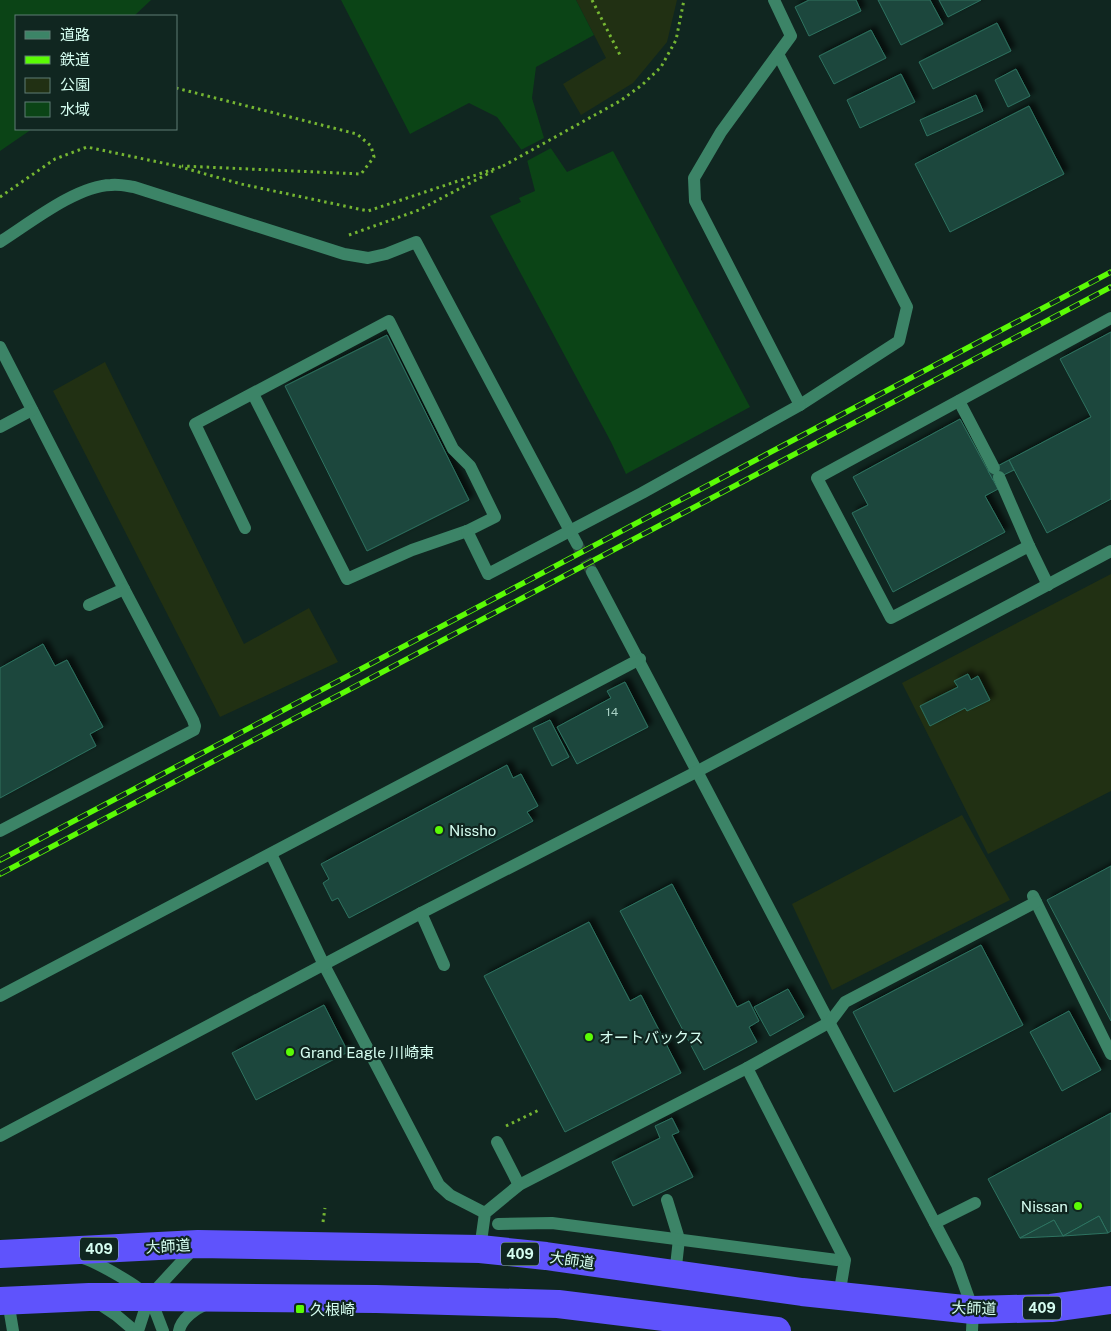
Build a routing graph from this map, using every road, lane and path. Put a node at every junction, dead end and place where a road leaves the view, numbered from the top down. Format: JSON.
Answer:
{"nodes":[{"id":1,"x":592,"y":0,"type":"edge"},
{"id":2,"x":684,"y":0,"type":"edge"},
{"id":3,"x":774,"y":0,"type":"edge"},
{"id":4,"x":778,"y":54,"type":"junction"},
{"id":5,"x":620,"y":55,"type":"dead end"},
{"id":6,"x":178,"y":89,"type":"edge"},
{"id":7,"x":176,"y":166,"type":"junction"},
{"id":8,"x":503,"y":166,"type":"junction"},
{"id":9,"x":0,"y":197,"type":"edge"},
{"id":10,"x":0,"y":242,"type":"edge"},
{"id":11,"x":320,"y":246,"type":"junction"},
{"id":12,"x":1111,"y":318,"type":"edge"},
{"id":13,"x":0,"y":347,"type":"edge"},
{"id":14,"x":254,"y":394,"type":"junction"},
{"id":15,"x":959,"y":400,"type":"junction"},
{"id":16,"x":800,"y":404,"type":"junction"},
{"id":17,"x":32,"y":410,"type":"junction"},
{"id":18,"x":0,"y":427,"type":"edge"},
{"id":19,"x":245,"y":528,"type":"dead end"},
{"id":20,"x":467,"y":530,"type":"junction"},
{"id":21,"x":571,"y":531,"type":"junction"},
{"id":22,"x":577,"y":544,"type":"tunnel mouth"},
{"id":23,"x":1029,"y":546,"type":"junction"},
{"id":24,"x":1111,"y":551,"type":"edge"},
{"id":25,"x":592,"y":572,"type":"tunnel mouth"},
{"id":26,"x":1048,"y":585,"type":"junction"},
{"id":27,"x":124,"y":589,"type":"junction"},
{"id":28,"x":89,"y":605,"type":"dead end"},
{"id":29,"x":640,"y":660,"type":"junction"},
{"id":30,"x":698,"y":771,"type":"junction"},
{"id":31,"x":0,"y":831,"type":"edge"},
{"id":32,"x":271,"y":854,"type":"junction"},
{"id":33,"x":421,"y":913,"type":"junction"},
{"id":34,"x":324,"y":965,"type":"junction"},
{"id":35,"x":444,"y":965,"type":"dead end"},
{"id":36,"x":0,"y":996,"type":"edge"},
{"id":37,"x":830,"y":1022,"type":"junction"},
{"id":38,"x":1111,"y":1054,"type":"edge"},
{"id":39,"x":746,"y":1068,"type":"junction"},
{"id":40,"x":538,"y":1110,"type":"dead end"},
{"id":41,"x":0,"y":1136,"type":"edge"},
{"id":42,"x":498,"y":1136,"type":"joint"},
{"id":43,"x":519,"y":1185,"type":"junction"},
{"id":44,"x":668,"y":1200,"type":"dead end"},
{"id":45,"x":975,"y":1203,"type":"dead end"},
{"id":46,"x":325,"y":1208,"type":"dead end"},
{"id":47,"x":485,"y":1213,"type":"junction"},
{"id":48,"x":935,"y":1223,"type":"junction"},
{"id":49,"x":498,"y":1224,"type":"dead end"},
{"id":50,"x":323,"y":1227,"type":"dead end"},
{"id":51,"x":679,"y":1238,"type":"junction"},
{"id":52,"x":198,"y":1244,"type":"junction"},
{"id":53,"x":480,"y":1249,"type":"junction"},
{"id":54,"x":61,"y":1251,"type":"junction"},
{"id":55,"x":0,"y":1254,"type":"edge"},
{"id":56,"x":837,"y":1260,"type":"dead end"},
{"id":57,"x":675,"y":1275,"type":"junction"},
{"id":58,"x":3,"y":1296,"type":"edge"},
{"id":59,"x":839,"y":1296,"type":"junction"},
{"id":60,"x":90,"y":1297,"type":"junction"},
{"id":61,"x":149,"y":1297,"type":"junction"},
{"id":62,"x":223,"y":1298,"type":"junction"},
{"id":63,"x":1111,"y":1300,"type":"edge"},
{"id":64,"x":973,"y":1320,"type":"edge"},
{"id":65,"x":766,"y":1330,"type":"edge"},
{"id":66,"x":13,"y":1331,"type":"edge"},
{"id":67,"x":137,"y":1331,"type":"edge"},
{"id":68,"x":163,"y":1331,"type":"edge"},
{"id":69,"x":179,"y":1331,"type":"edge"}],
"edges":[{"from":1,"to":5,"type":"path"},
{"from":2,"to":8,"type":"path"},
{"from":3,"to":4,"type":"street"},
{"from":4,"to":16,"type":"street"},
{"from":4,"to":16,"type":"street"},
{"from":6,"to":7,"type":"path"},
{"from":7,"to":8,"type":"path"},
{"from":7,"to":9,"type":"path"},
{"from":8,"to":11,"type":"path"},
{"from":10,"to":11,"type":"street"},
{"from":11,"to":21,"type":"street"},
{"from":12,"to":15,"type":"street"},
{"from":13,"to":17,"type":"street"},
{"from":14,"to":19,"type":"street"},
{"from":14,"to":20,"type":"street"},
{"from":14,"to":20,"type":"street"},
{"from":15,"to":23,"type":"street"},
{"from":15,"to":23,"type":"street"},
{"from":16,"to":21,"type":"street"},
{"from":17,"to":18,"type":"street"},
{"from":17,"to":27,"type":"street"},
{"from":20,"to":21,"type":"street"},
{"from":21,"to":22,"type":"street"},
{"from":23,"to":26,"type":"street"},
{"from":24,"to":26,"type":"street"},
{"from":25,"to":29,"type":"street"},
{"from":26,"to":30,"type":"street"},
{"from":27,"to":28,"type":"street"},
{"from":27,"to":31,"type":"street"},
{"from":29,"to":30,"type":"street"},
{"from":29,"to":32,"type":"street"},
{"from":30,"to":33,"type":"street"},
{"from":30,"to":37,"type":"street"},
{"from":32,"to":34,"type":"street"},
{"from":32,"to":36,"type":"street"},
{"from":33,"to":34,"type":"street"},
{"from":33,"to":35,"type":"street"},
{"from":34,"to":41,"type":"street"},
{"from":34,"to":47,"type":"street"},
{"from":37,"to":38,"type":"street"},
{"from":37,"to":39,"type":"street"},
{"from":37,"to":48,"type":"street"},
{"from":39,"to":43,"type":"street"},
{"from":39,"to":59,"type":"street"},
{"from":40,"to":42,"type":"path"},
{"from":42,"to":43,"type":"street"},
{"from":43,"to":47,"type":"street"},
{"from":44,"to":51,"type":"street"},
{"from":45,"to":48,"type":"street"},
{"from":46,"to":50,"type":"path"},
{"from":47,"to":53,"type":"street"},
{"from":48,"to":64,"type":"street"},
{"from":49,"to":51,"type":"street"},
{"from":51,"to":56,"type":"street"},
{"from":51,"to":57,"type":"street"},
{"from":52,"to":53,"type":"highway","name":"大師道","number":"409"},
{"from":52,"to":54,"type":"highway","name":"大師道","number":"409"},
{"from":52,"to":61,"type":"street"},
{"from":53,"to":57,"type":"highway","name":"大師道","number":"409"},
{"from":54,"to":55,"type":"highway","name":"大師道","number":"409"},
{"from":54,"to":61,"type":"street"},
{"from":57,"to":59,"type":"highway","name":"大師道","number":"409"},
{"from":58,"to":60,"type":"highway"},
{"from":58,"to":66,"type":"street"},
{"from":59,"to":64,"type":"highway","name":"大師道","number":"409"},
{"from":60,"to":61,"type":"highway"},
{"from":60,"to":67,"type":"street"},
{"from":61,"to":62,"type":"highway"},
{"from":61,"to":67,"type":"street"},
{"from":61,"to":68,"type":"street"},
{"from":62,"to":65,"type":"highway"},
{"from":62,"to":69,"type":"street"},
{"from":63,"to":64,"type":"highway","name":"大師道","number":"409"}]}
